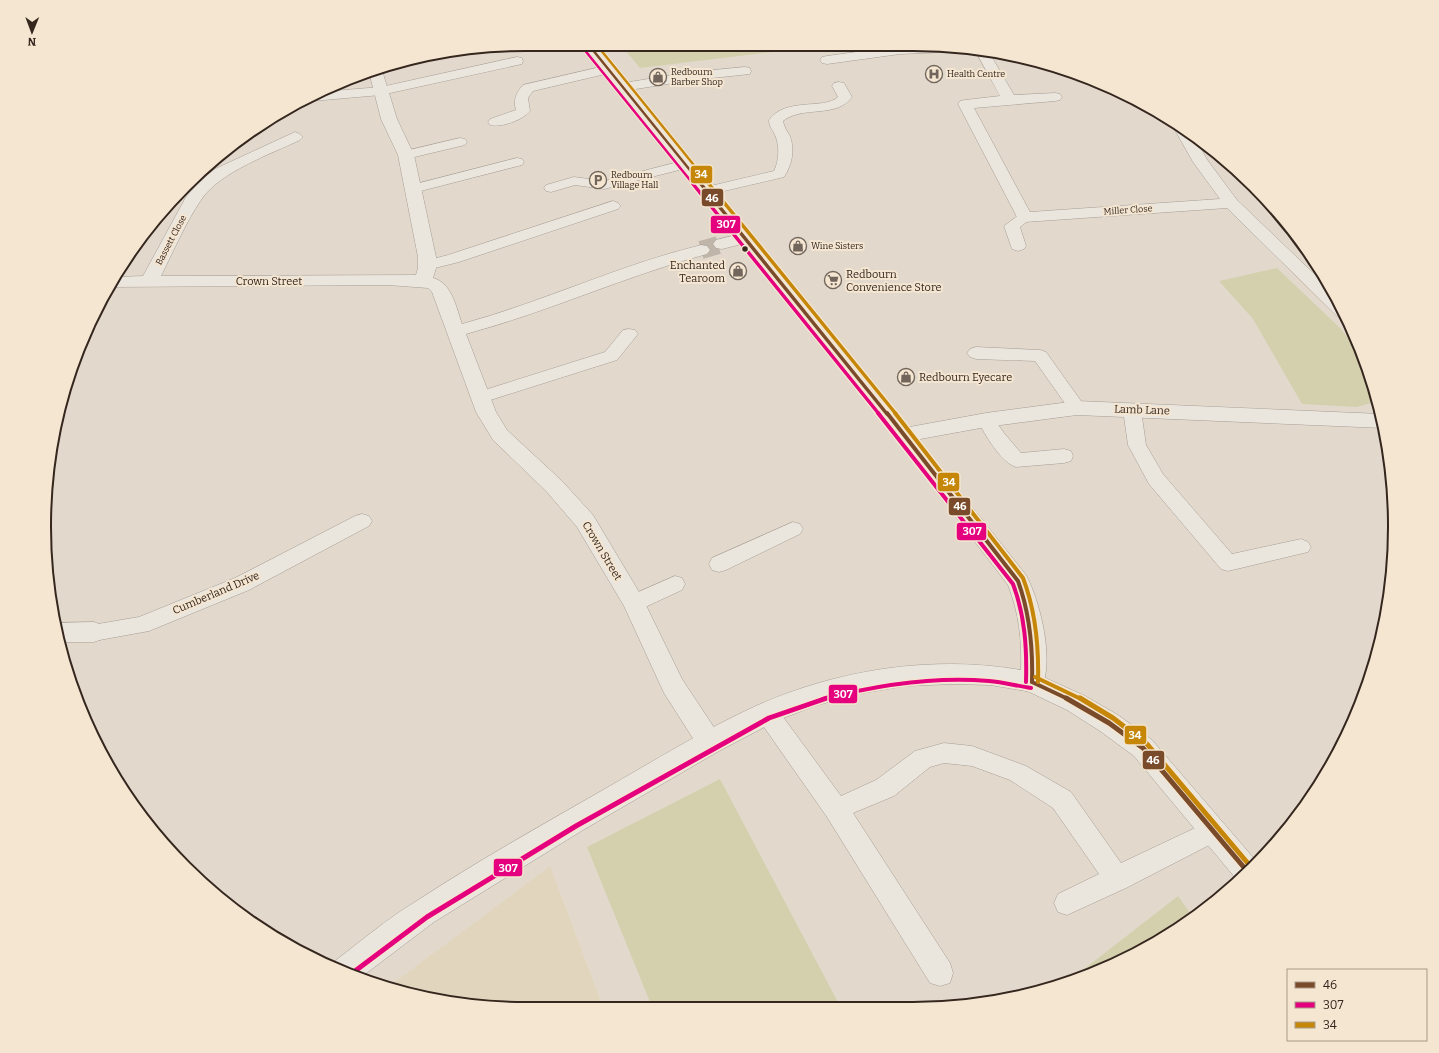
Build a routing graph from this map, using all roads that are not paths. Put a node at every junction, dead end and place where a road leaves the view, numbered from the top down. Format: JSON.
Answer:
{"nodes":[{"id":1,"x":594,"y":51,"type":"edge"},
{"id":2,"x":893,"y":51,"type":"edge"},
{"id":3,"x":984,"y":57,"type":"edge"},
{"id":4,"x":827,"y":60,"type":"dead end"},
{"id":5,"x":517,"y":62,"type":"dead end"},
{"id":6,"x":609,"y":69,"type":"junction"},
{"id":7,"x":745,"y":71,"type":"dead end"},
{"id":8,"x":377,"y":75,"type":"edge"},
{"id":9,"x":838,"y":86,"type":"dead end"},
{"id":10,"x":623,"y":87,"type":"junction"},
{"id":11,"x":381,"y":90,"type":"junction"},
{"id":12,"x":326,"y":96,"type":"edge"},
{"id":13,"x":1055,"y":97,"type":"dead end"},
{"id":14,"x":1009,"y":100,"type":"junction"},
{"id":15,"x":495,"y":122,"type":"dead end"},
{"id":16,"x":295,"y":137,"type":"dead end"},
{"id":17,"x":1188,"y":139,"type":"edge"},
{"id":18,"x":460,"y":142,"type":"dead end"},
{"id":19,"x":406,"y":155,"type":"junction"},
{"id":20,"x":517,"y":162,"type":"dead end"},
{"id":21,"x":686,"y":164,"type":"junction"},
{"id":22,"x":551,"y":188,"type":"dead end"},
{"id":23,"x":413,"y":189,"type":"junction"},
{"id":24,"x":707,"y":191,"type":"junction"},
{"id":25,"x":1231,"y":203,"type":"junction"},
{"id":26,"x":613,"y":206,"type":"dead end"},
{"id":27,"x":1025,"y":217,"type":"junction"},
{"id":28,"x":744,"y":238,"type":"junction"},
{"id":29,"x":722,"y":244,"type":"tunnel mouth"},
{"id":30,"x":1018,"y":246,"type":"dead end"},
{"id":31,"x":701,"y":250,"type":"tunnel mouth"},
{"id":32,"x":425,"y":273,"type":"junction"},
{"id":33,"x":119,"y":282,"type":"edge"},
{"id":34,"x":149,"y":282,"type":"junction"},
{"id":35,"x":1330,"y":299,"type":"edge"},
{"id":36,"x":457,"y":330,"type":"junction"},
{"id":37,"x":629,"y":334,"type":"dead end"},
{"id":38,"x":976,"y":353,"type":"dead end"},
{"id":39,"x":481,"y":397,"type":"junction"},
{"id":40,"x":1077,"y":408,"type":"junction"},
{"id":41,"x":1132,"y":410,"type":"junction"},
{"id":42,"x":986,"y":420,"type":"junction"},
{"id":43,"x":1376,"y":421,"type":"edge"},
{"id":44,"x":904,"y":435,"type":"junction"},
{"id":45,"x":1064,"y":456,"type":"dead end"},
{"id":46,"x":362,"y":521,"type":"dead end"},
{"id":47,"x":793,"y":529,"type":"dead end"},
{"id":48,"x":1301,"y":547,"type":"dead end"},
{"id":49,"x":719,"y":564,"type":"dead end"},
{"id":50,"x":675,"y":584,"type":"dead end"},
{"id":51,"x":634,"y":603,"type":"junction"},
{"id":52,"x":63,"y":632,"type":"edge"},
{"id":53,"x":94,"y":632,"type":"joint"},
{"id":54,"x":1032,"y":682,"type":"junction"},
{"id":55,"x":767,"y":713,"type":"junction"},
{"id":56,"x":710,"y":743,"type":"junction"},
{"id":57,"x":836,"y":809,"type":"junction"},
{"id":58,"x":1212,"y":831,"type":"junction"},
{"id":59,"x":1244,"y":868,"type":"edge"},
{"id":60,"x":1116,"y":879,"type":"junction"},
{"id":61,"x":1067,"y":903,"type":"dead end"},
{"id":62,"x":349,"y":968,"type":"edge"},
{"id":63,"x":940,"y":974,"type":"dead end"}],
"edges":[{"from":1,"to":6,"type":"street"},
{"from":2,"to":4,"type":"street"},
{"from":3,"to":14,"type":"street"},
{"from":5,"to":11,"type":"lane"},
{"from":6,"to":10,"type":"street"},
{"from":6,"to":15,"type":"lane"},
{"from":7,"to":10,"type":"lane"},
{"from":8,"to":11,"type":"street"},
{"from":9,"to":24,"type":"lane"},
{"from":10,"to":21,"type":"street"},
{"from":11,"to":12,"type":"lane"},
{"from":11,"to":19,"type":"street"},
{"from":13,"to":14,"type":"street"},
{"from":14,"to":27,"type":"street"},
{"from":16,"to":34,"type":"street","name":"Bassett Close"},
{"from":17,"to":25,"type":"street"},
{"from":18,"to":19,"type":"lane"},
{"from":19,"to":23,"type":"street"},
{"from":20,"to":23,"type":"lane"},
{"from":21,"to":22,"type":"lane"},
{"from":21,"to":24,"type":"street"},
{"from":23,"to":32,"type":"street"},
{"from":24,"to":28,"type":"street"},
{"from":25,"to":27,"type":"street","name":"Miller Close"},
{"from":25,"to":35,"type":"street"},
{"from":26,"to":32,"type":"lane"},
{"from":27,"to":30,"type":"lane"},
{"from":28,"to":29,"type":"street"},
{"from":28,"to":44,"type":"street"},
{"from":31,"to":36,"type":"street"},
{"from":32,"to":34,"type":"street","name":"Crown Street"},
{"from":32,"to":36,"type":"street","name":"Crown Street"},
{"from":33,"to":34,"type":"street","name":"Crown Street"},
{"from":36,"to":39,"type":"street","name":"Crown Street"},
{"from":37,"to":39,"type":"lane"},
{"from":38,"to":40,"type":"lane"},
{"from":39,"to":51,"type":"street","name":"Crown Street"},
{"from":40,"to":41,"type":"street","name":"Lamb Lane"},
{"from":40,"to":42,"type":"street","name":"Lamb Lane"},
{"from":41,"to":43,"type":"street","name":"Lamb Lane"},
{"from":41,"to":48,"type":"lane"},
{"from":42,"to":44,"type":"street","name":"Lamb Lane"},
{"from":42,"to":45,"type":"lane"},
{"from":44,"to":54,"type":"street"},
{"from":46,"to":53,"type":"lane","name":"Cumberland Drive"},
{"from":47,"to":49,"type":"lane"},
{"from":50,"to":51,"type":"lane"},
{"from":51,"to":56,"type":"street","name":"Crown Street"},
{"from":52,"to":53,"type":"street","name":"Cumberland Drive"},
{"from":54,"to":55,"type":"street"},
{"from":54,"to":58,"type":"street"},
{"from":55,"to":56,"type":"street"},
{"from":55,"to":57,"type":"lane"},
{"from":56,"to":62,"type":"street"},
{"from":57,"to":60,"type":"lane"},
{"from":57,"to":63,"type":"lane"},
{"from":58,"to":59,"type":"street"},
{"from":58,"to":60,"type":"lane"},
{"from":60,"to":61,"type":"lane"}]}
